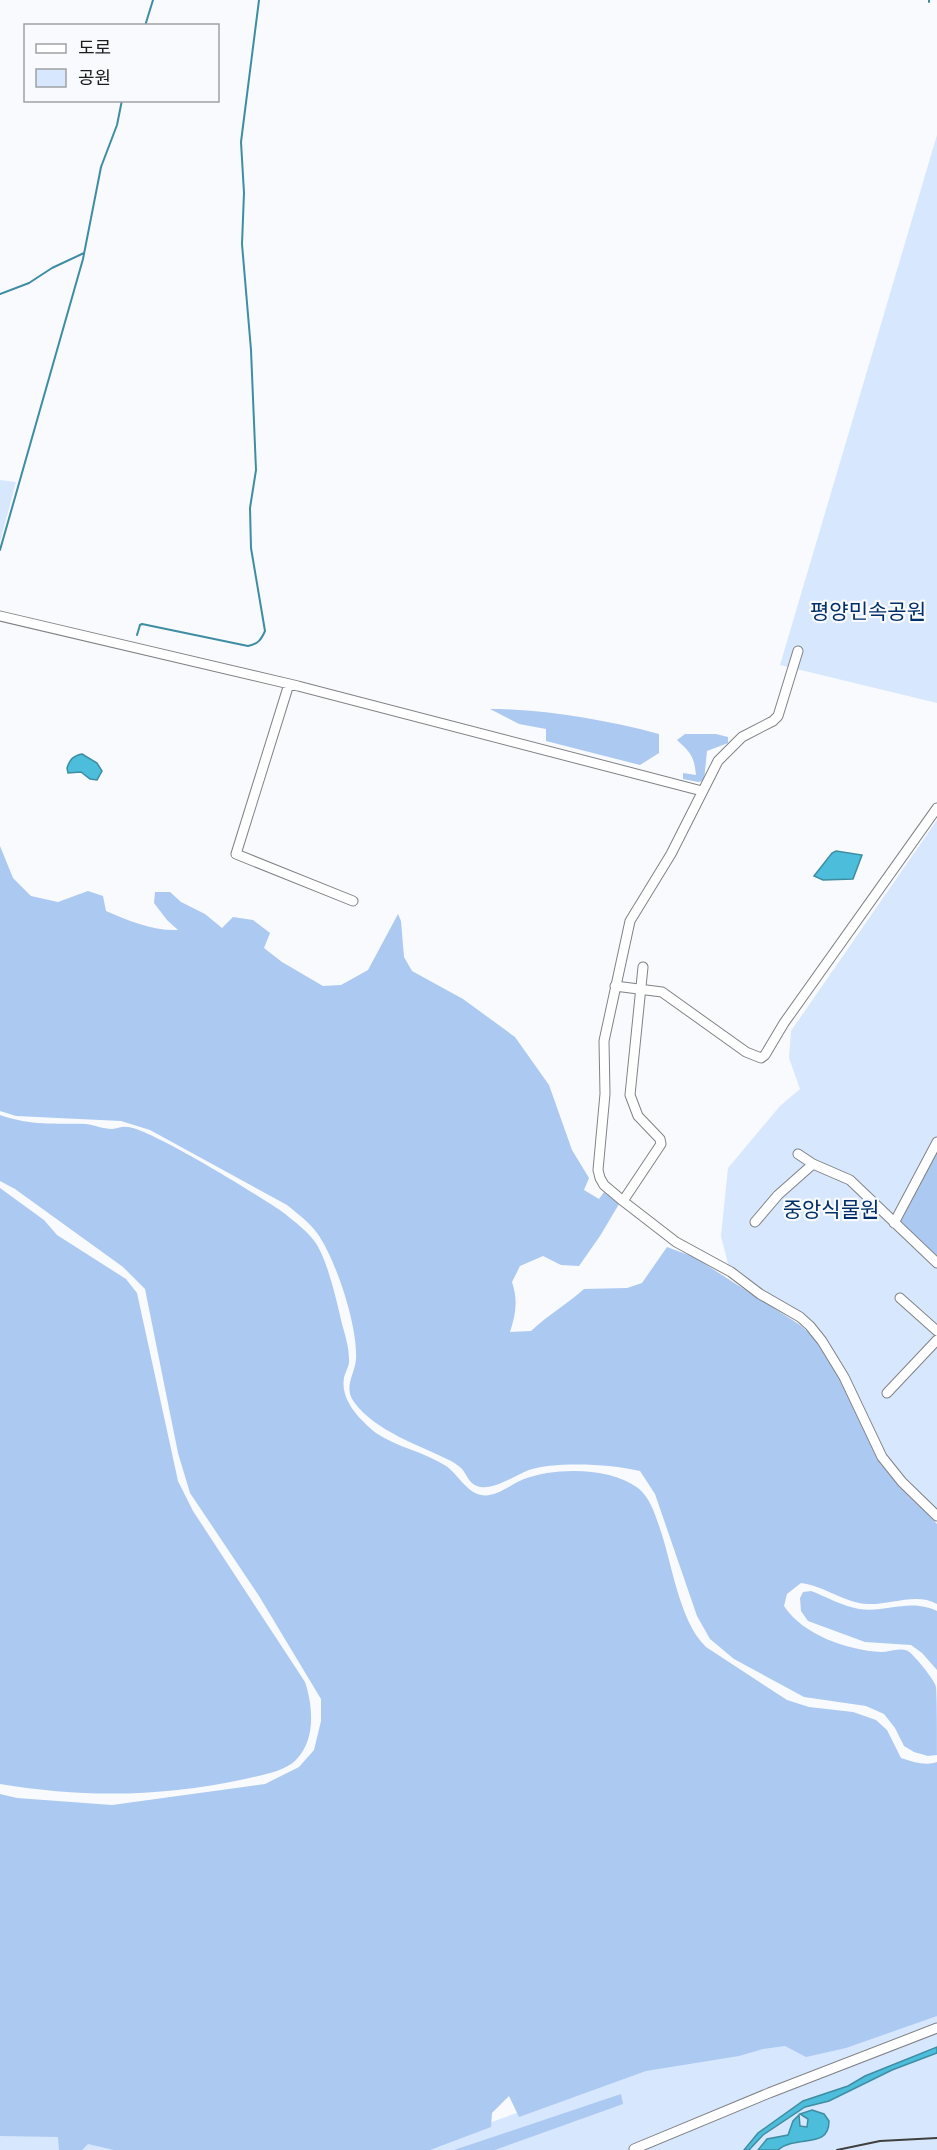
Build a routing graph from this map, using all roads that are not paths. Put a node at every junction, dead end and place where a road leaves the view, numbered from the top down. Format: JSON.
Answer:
{"nodes":[{"id":1,"x":0,"y":616,"type":"edge"},
{"id":2,"x":798,"y":651,"type":"dead end"},
{"id":3,"x":289,"y":684,"type":"junction"},
{"id":4,"x":702,"y":791,"type":"junction"},
{"id":5,"x":937,"y":808,"type":"edge"},
{"id":6,"x":353,"y":901,"type":"dead end"},
{"id":7,"x":643,"y":967,"type":"dead end"},
{"id":8,"x":615,"y":986,"type":"junction"},
{"id":9,"x":641,"y":989,"type":"junction"},
{"id":10,"x":937,"y":1142,"type":"edge"},
{"id":11,"x":798,"y":1154,"type":"dead end"},
{"id":12,"x":813,"y":1164,"type":"junction"},
{"id":13,"x":623,"y":1202,"type":"junction"},
{"id":14,"x":755,"y":1222,"type":"dead end"},
{"id":15,"x":894,"y":1223,"type":"junction"},
{"id":16,"x":937,"y":1263,"type":"edge"},
{"id":17,"x":900,"y":1298,"type":"dead end"},
{"id":18,"x":937,"y":1332,"type":"edge"},
{"id":19,"x":936,"y":1344,"type":"edge"},
{"id":20,"x":888,"y":1393,"type":"dead end"},
{"id":21,"x":937,"y":1516,"type":"edge"},
{"id":22,"x":937,"y":2028,"type":"edge"},
{"id":23,"x":634,"y":2149,"type":"edge"}],
"edges":[{"from":1,"to":3,"type":"street"},
{"from":2,"to":4,"type":"street"},
{"from":3,"to":4,"type":"street"},
{"from":3,"to":6,"type":"street"},
{"from":4,"to":8,"type":"street"},
{"from":5,"to":9,"type":"street"},
{"from":7,"to":9,"type":"street"},
{"from":8,"to":9,"type":"street"},
{"from":8,"to":13,"type":"street"},
{"from":9,"to":13,"type":"street"},
{"from":10,"to":15,"type":"street"},
{"from":11,"to":12,"type":"street"},
{"from":12,"to":14,"type":"street"},
{"from":12,"to":15,"type":"street"},
{"from":13,"to":21,"type":"street"},
{"from":15,"to":16,"type":"street"},
{"from":17,"to":18,"type":"street"},
{"from":19,"to":20,"type":"street"},
{"from":22,"to":23,"type":"street"}]}
